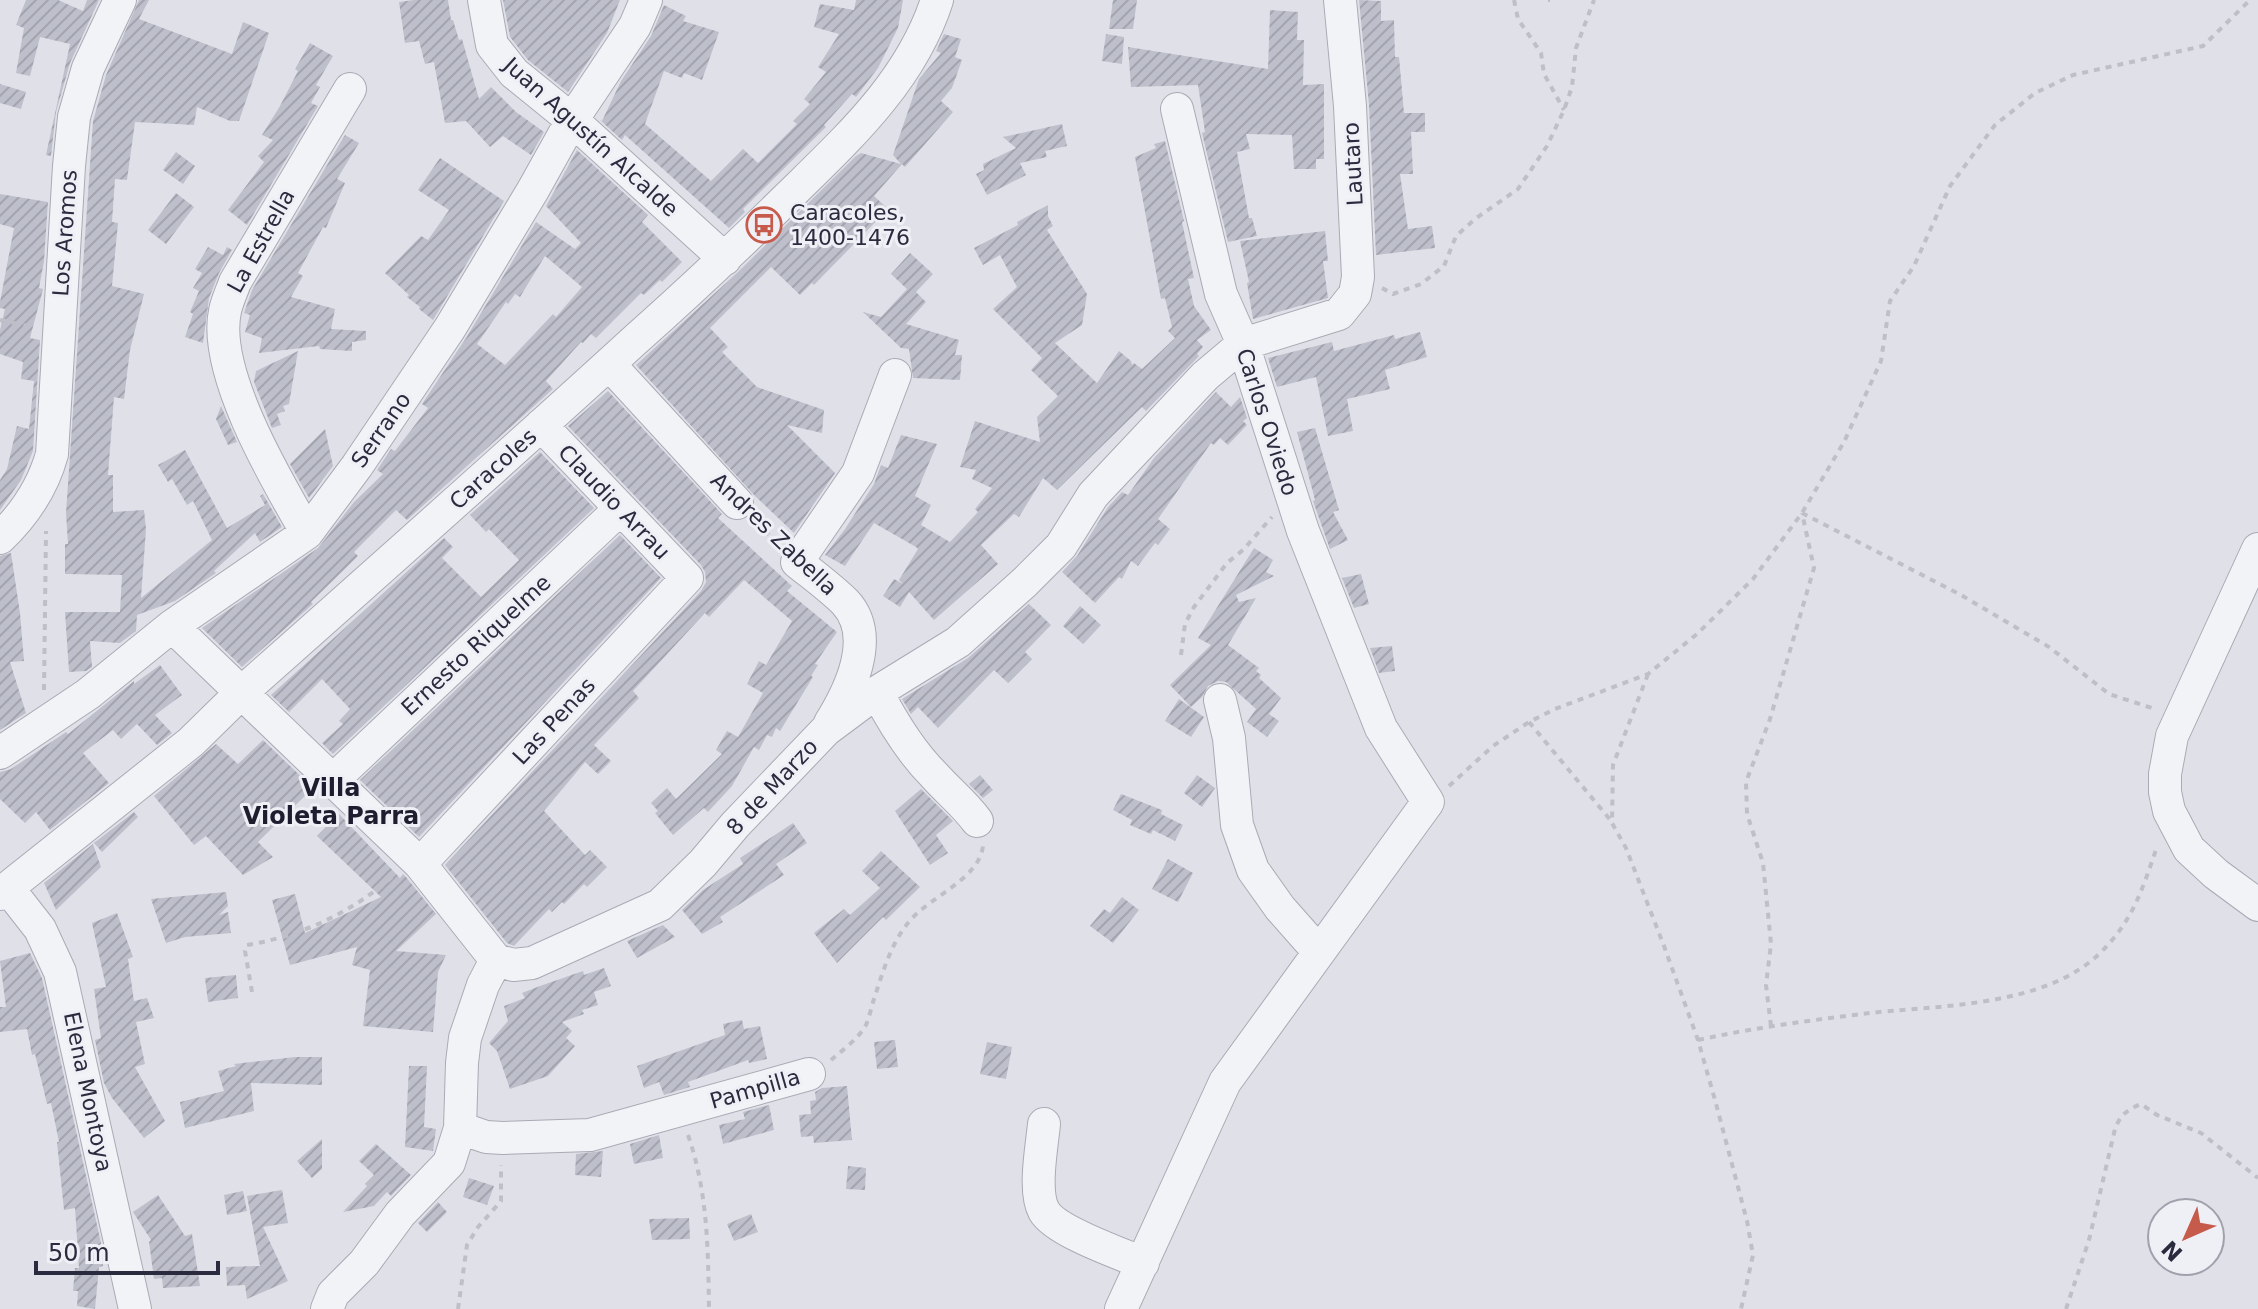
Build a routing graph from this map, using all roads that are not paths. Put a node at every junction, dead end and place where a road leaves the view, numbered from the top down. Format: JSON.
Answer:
{"nodes":[{"id":1,"x":120,"y":0,"type":"edge"},
{"id":2,"x":484,"y":0,"type":"edge"},
{"id":3,"x":646,"y":0,"type":"edge"},
{"id":4,"x":937,"y":0,"type":"edge"},
{"id":5,"x":1340,"y":0,"type":"edge"},
{"id":6,"x":350,"y":89,"type":"dead end"},
{"id":7,"x":1177,"y":109,"type":"dead end"},
{"id":8,"x":572,"y":120,"type":"junction"},
{"id":9,"x":725,"y":259,"type":"junction"},
{"id":10,"x":1331,"y":318,"type":"joint"},
{"id":11,"x":1243,"y":344,"type":"junction"},
{"id":12,"x":609,"y":364,"type":"junction"},
{"id":13,"x":895,"y":375,"type":"dead end"},
{"id":14,"x":541,"y":425,"type":"junction"},
{"id":15,"x":737,"y":503,"type":"road end"},
{"id":16,"x":620,"y":509,"type":"junction"},
{"id":17,"x":307,"y":533,"type":"junction"},
{"id":18,"x":0,"y":538,"type":"edge"},
{"id":19,"x":2258,"y":549,"type":"edge"},
{"id":20,"x":687,"y":578,"type":"joint"},
{"id":21,"x":172,"y":626,"type":"junction"},
{"id":22,"x":877,"y":692,"type":"junction"},
{"id":23,"x":241,"y":693,"type":"junction"},
{"id":24,"x":1220,"y":700,"type":"dead end"},
{"id":25,"x":826,"y":730,"type":"junction"},
{"id":26,"x":0,"y":753,"type":"edge"},
{"id":27,"x":333,"y":780,"type":"junction"},
{"id":28,"x":977,"y":821,"type":"road end"},
{"id":29,"x":417,"y":860,"type":"junction"},
{"id":30,"x":4,"y":891,"type":"edge"},
{"id":31,"x":2258,"y":905,"type":"edge"},
{"id":32,"x":1318,"y":951,"type":"junction"},
{"id":33,"x":496,"y":960,"type":"junction"},
{"id":34,"x":809,"y":1074,"type":"road end"},
{"id":35,"x":1044,"y":1124,"type":"dead end"},
{"id":36,"x":460,"y":1128,"type":"junction"},
{"id":37,"x":1143,"y":1263,"type":"junction"},
{"id":38,"x":135,"y":1309,"type":"edge"},
{"id":39,"x":327,"y":1309,"type":"edge"},
{"id":40,"x":1121,"y":1309,"type":"edge"}],
"edges":[{"from":1,"to":18,"type":"street","name":"Los Aromos"},
{"from":2,"to":8,"type":"street","name":"Juan Agustín Alcalde"},
{"from":3,"to":8,"type":"street","name":"Serrano"},
{"from":4,"to":9,"type":"street","name":"Caracoles"},
{"from":5,"to":10,"type":"street","name":"Lautaro"},
{"from":6,"to":17,"type":"street","name":"La Estrella"},
{"from":7,"to":11,"type":"street","name":"Carlos Oviedo"},
{"from":8,"to":9,"type":"street","name":"Juan Agustín Alcalde"},
{"from":8,"to":17,"type":"street","name":"Serrano"},
{"from":9,"to":12,"type":"street","name":"Caracoles"},
{"from":10,"to":11,"type":"street","name":"8 de Marzo"},
{"from":11,"to":22,"type":"street","name":"8 de Marzo"},
{"from":11,"to":32,"type":"street","name":"Carlos Oviedo"},
{"from":12,"to":14,"type":"street","name":"Caracoles"},
{"from":12,"to":15,"type":"street","name":"Andres Zabella"},
{"from":13,"to":25,"type":"street","name":"Andres Zabella"},
{"from":14,"to":16,"type":"street","name":"Claudio Arrau"},
{"from":14,"to":23,"type":"street","name":"Caracoles"},
{"from":16,"to":20,"type":"street","name":"Claudio Arrau"},
{"from":16,"to":27,"type":"street","name":"Ernesto Riquelme"},
{"from":17,"to":21,"type":"street","name":"Serrano"},
{"from":19,"to":31,"type":"street"},
{"from":20,"to":29,"type":"street","name":"Las Penas"},
{"from":21,"to":23,"type":"street"},
{"from":21,"to":26,"type":"street","name":"Serrano"},
{"from":22,"to":25,"type":"street","name":"8 de Marzo"},
{"from":22,"to":28,"type":"street"},
{"from":23,"to":27,"type":"street"},
{"from":23,"to":30,"type":"street","name":"Caracoles"},
{"from":24,"to":32,"type":"street"},
{"from":25,"to":33,"type":"street","name":"8 de Marzo"},
{"from":27,"to":29,"type":"street"},
{"from":29,"to":33,"type":"street"},
{"from":30,"to":38,"type":"street","name":"Elena Montoya"},
{"from":32,"to":37,"type":"street"},
{"from":33,"to":36,"type":"street"},
{"from":34,"to":36,"type":"street","name":"Pampilla"},
{"from":35,"to":37,"type":"street"},
{"from":36,"to":39,"type":"street"},
{"from":37,"to":40,"type":"street"}]}
